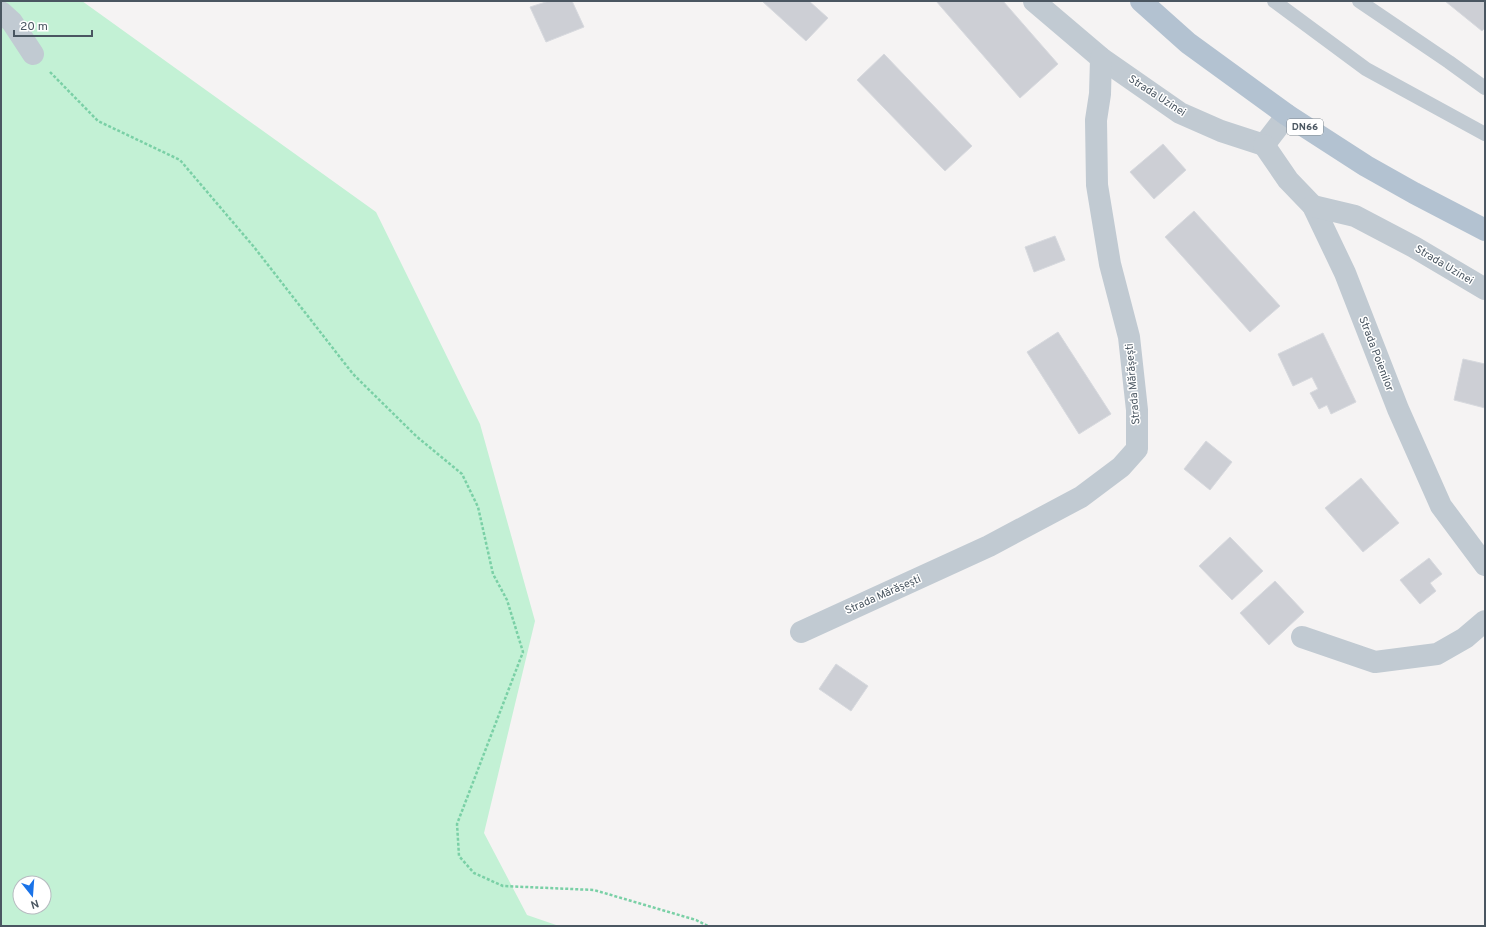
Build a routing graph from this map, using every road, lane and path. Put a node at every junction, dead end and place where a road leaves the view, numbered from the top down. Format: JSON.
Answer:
{"nodes":[{"id":1,"x":1034,"y":1,"type":"edge"},
{"id":2,"x":1141,"y":1,"type":"edge"},
{"id":3,"x":1274,"y":1,"type":"edge"},
{"id":4,"x":1359,"y":1,"type":"edge"},
{"id":5,"x":1,"y":12,"type":"edge"},
{"id":6,"x":33,"y":54,"type":"joint"},
{"id":7,"x":1101,"y":58,"type":"junction"},
{"id":8,"x":1485,"y":88,"type":"edge"},
{"id":9,"x":1287,"y":115,"type":"junction"},
{"id":10,"x":1485,"y":134,"type":"edge"},
{"id":11,"x":1264,"y":145,"type":"junction"},
{"id":12,"x":1313,"y":206,"type":"junction"},
{"id":13,"x":1485,"y":230,"type":"edge"},
{"id":14,"x":1485,"y":289,"type":"edge"},
{"id":15,"x":1485,"y":565,"type":"edge"},
{"id":16,"x":1485,"y":622,"type":"edge"},
{"id":17,"x":801,"y":632,"type":"dead end"},
{"id":18,"x":1302,"y":637,"type":"dead end"},
{"id":19,"x":708,"y":926,"type":"edge"}],
"edges":[{"from":1,"to":7,"type":"street","name":"Strada Uzinei"},
{"from":2,"to":9,"type":"main road","number":"DN66"},
{"from":3,"to":10,"type":"lane"},
{"from":4,"to":8,"type":"lane"},
{"from":5,"to":6,"type":"street"},
{"from":6,"to":19,"type":"path"},
{"from":7,"to":11,"type":"street","name":"Strada Uzinei"},
{"from":7,"to":17,"type":"street","name":"Strada Mărășești"},
{"from":9,"to":11,"type":"street"},
{"from":9,"to":13,"type":"main road","number":"DN66"},
{"from":11,"to":12,"type":"street","name":"Strada Poienilor"},
{"from":12,"to":14,"type":"street","name":"Strada Uzinei"},
{"from":12,"to":15,"type":"street","name":"Strada Poienilor"},
{"from":16,"to":18,"type":"street"}]}
